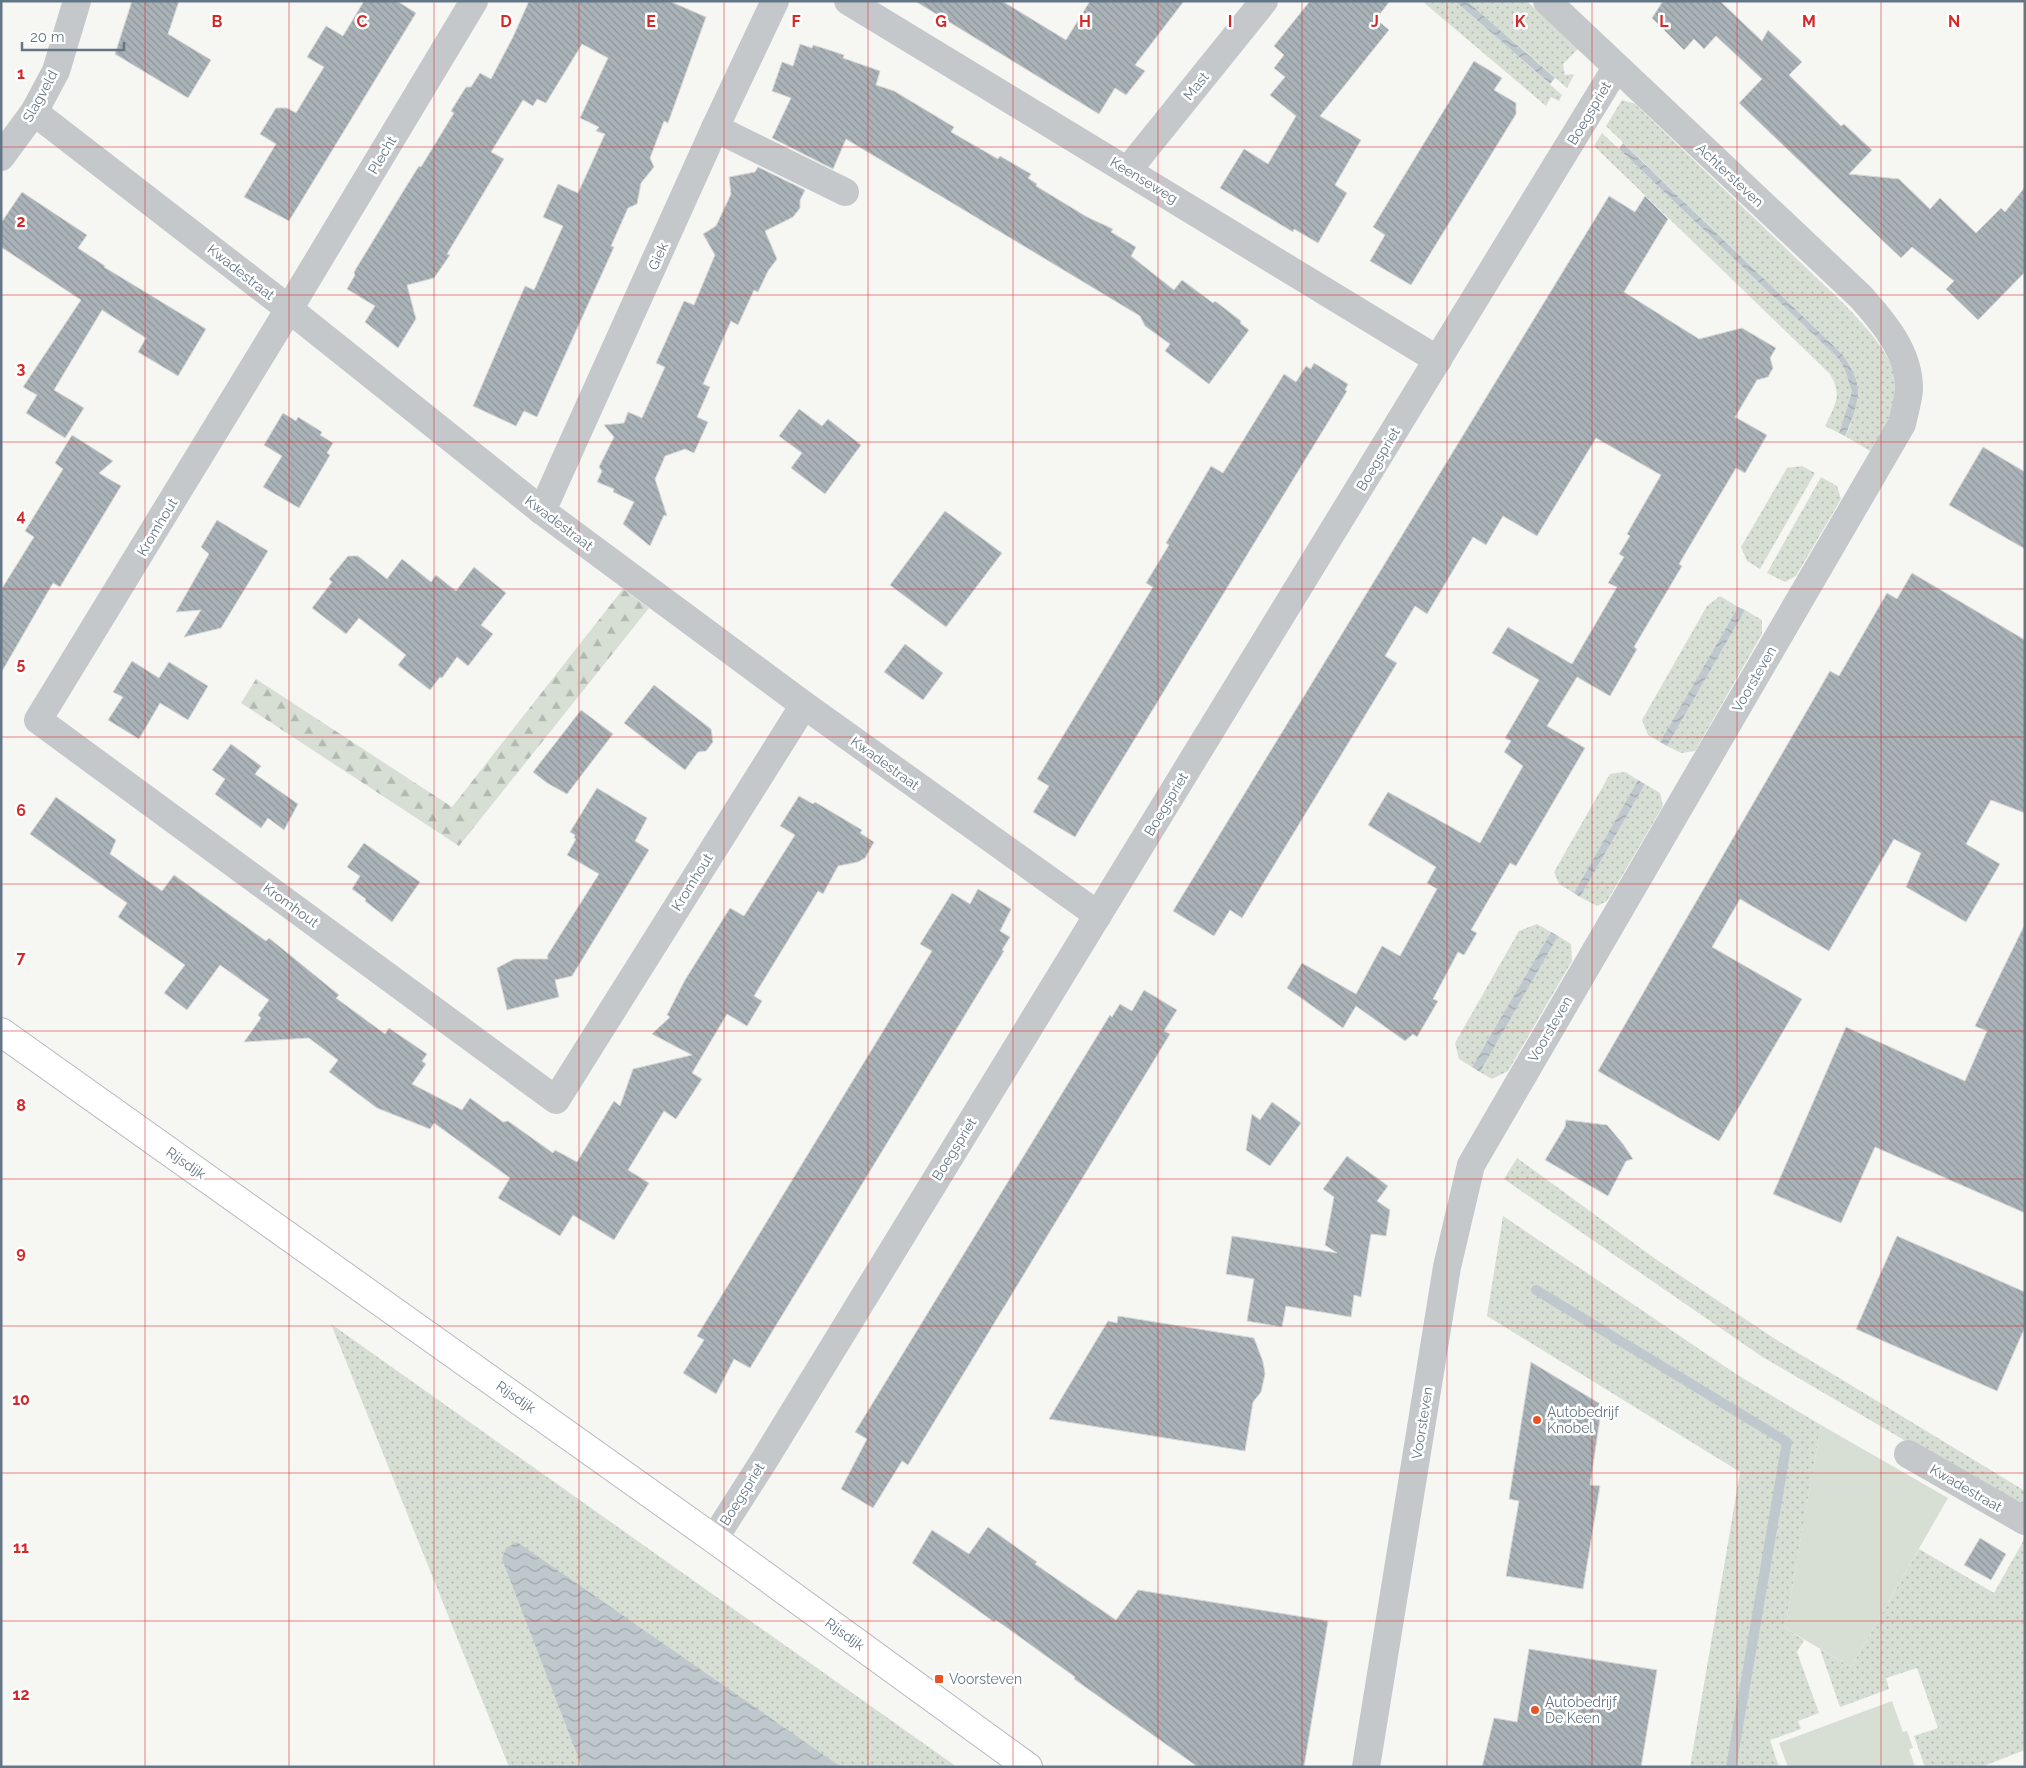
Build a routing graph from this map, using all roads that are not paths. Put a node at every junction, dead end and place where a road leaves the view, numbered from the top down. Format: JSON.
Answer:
{"nodes":[{"id":1,"x":77,"y":1,"type":"edge"},
{"id":2,"x":474,"y":1,"type":"edge"},
{"id":3,"x":775,"y":1,"type":"edge"},
{"id":4,"x":848,"y":1,"type":"edge"},
{"id":5,"x":1264,"y":1,"type":"edge"},
{"id":6,"x":1546,"y":1,"type":"edge"},
{"id":7,"x":1616,"y":68,"type":"junction"},
{"id":8,"x":34,"y":112,"type":"junction"},
{"id":9,"x":715,"y":128,"type":"junction"},
{"id":10,"x":1,"y":156,"type":"edge"},
{"id":11,"x":1128,"y":170,"type":"junction"},
{"id":12,"x":845,"y":192,"type":"dead end"},
{"id":13,"x":290,"y":309,"type":"junction"},
{"id":14,"x":1904,"y":357,"type":"joint"},
{"id":15,"x":1438,"y":360,"type":"junction"},
{"id":16,"x":542,"y":511,"type":"junction"},
{"id":17,"x":804,"y":705,"type":"junction"},
{"id":18,"x":1098,"y":915,"type":"junction"},
{"id":19,"x":1,"y":1032,"type":"edge"},
{"id":20,"x":1908,"y":1454,"type":"dead end"},
{"id":21,"x":2025,"y":1521,"type":"edge"},
{"id":22,"x":714,"y":1538,"type":"junction"},
{"id":23,"x":1028,"y":1767,"type":"edge"},
{"id":24,"x":1366,"y":1767,"type":"edge"}],
"edges":[{"from":1,"to":8,"type":"street","name":"Slagveld"},
{"from":2,"to":13,"type":"street","name":"Plecht"},
{"from":3,"to":9,"type":"street","name":"Giek"},
{"from":4,"to":11,"type":"street","name":"Keenseweg"},
{"from":5,"to":11,"type":"street","name":"Mast"},
{"from":6,"to":7,"type":"street","name":"Achtersteven"},
{"from":7,"to":14,"type":"street","name":"Achtersteven"},
{"from":7,"to":15,"type":"street","name":"Boegspriet"},
{"from":8,"to":10,"type":"street","name":"Slagveld"},
{"from":8,"to":13,"type":"street","name":"Kwadestraat"},
{"from":9,"to":12,"type":"street"},
{"from":9,"to":16,"type":"street","name":"Giek"},
{"from":11,"to":15,"type":"street","name":"Keenseweg"},
{"from":13,"to":16,"type":"street","name":"Kwadestraat"},
{"from":13,"to":17,"type":"street","name":"Kromhout"},
{"from":14,"to":24,"type":"street","name":"Voorsteven"},
{"from":15,"to":18,"type":"street","name":"Boegspriet"},
{"from":16,"to":17,"type":"street","name":"Kwadestraat"},
{"from":17,"to":18,"type":"street","name":"Kwadestraat"},
{"from":18,"to":22,"type":"street","name":"Boegspriet"},
{"from":19,"to":22,"type":"main road","name":"Rijsdijk"},
{"from":20,"to":21,"type":"street","name":"Kwadestraat"},
{"from":22,"to":23,"type":"main road","name":"Rijsdijk"}]}
